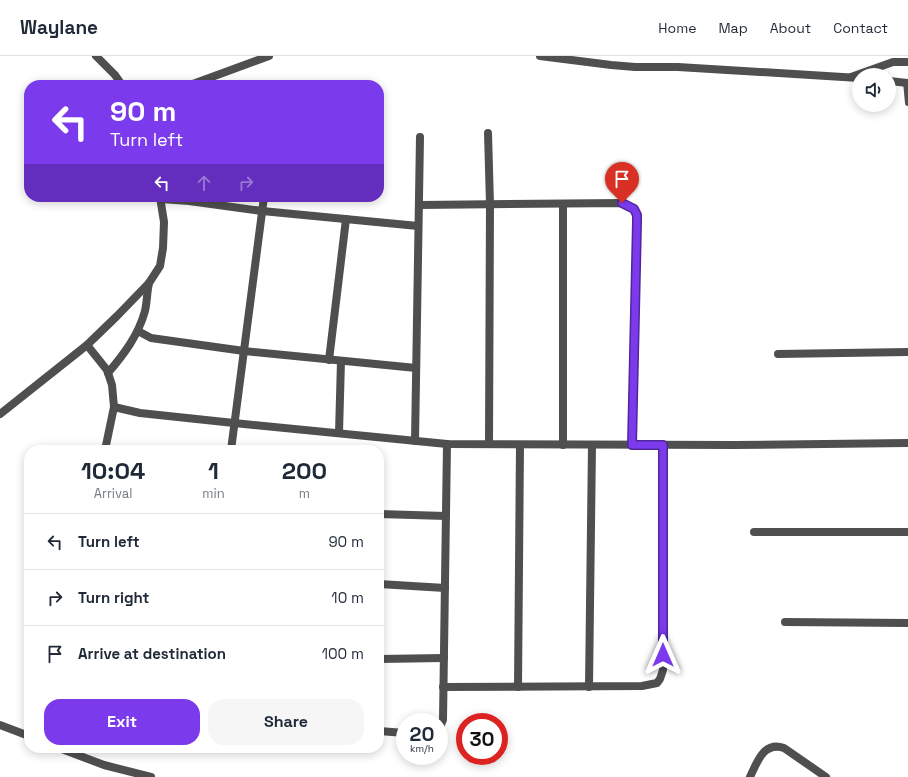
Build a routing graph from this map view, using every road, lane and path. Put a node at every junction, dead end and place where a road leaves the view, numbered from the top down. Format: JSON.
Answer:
{"nodes":[{"id":1,"x":96,"y":56,"type":"edge"},
{"id":2,"x":269,"y":56,"type":"edge"},
{"id":3,"x":540,"y":56,"type":"edge"},
{"id":4,"x":908,"y":62,"type":"edge"},
{"id":5,"x":878,"y":68,"type":"edge"},
{"id":6,"x":852,"y":78,"type":"edge"},
{"id":7,"x":118,"y":80,"type":"edge"},
{"id":8,"x":204,"y":80,"type":"edge"},
{"id":9,"x":896,"y":81,"type":"edge"},
{"id":10,"x":907,"y":82,"type":"edge"},
{"id":11,"x":908,"y":99,"type":"edge"},
{"id":12,"x":908,"y":103,"type":"edge"},
{"id":13,"x":488,"y":132,"type":"dead end"},
{"id":14,"x":420,"y":137,"type":"dead end"},
{"id":15,"x":161,"y":202,"type":"edge"},
{"id":16,"x":196,"y":202,"type":"edge"},
{"id":17,"x":263,"y":202,"type":"edge"},
{"id":18,"x":490,"y":204,"type":"junction"},
{"id":19,"x":563,"y":204,"type":"junction"},
{"id":20,"x":419,"y":205,"type":"junction"},
{"id":21,"x":262,"y":211,"type":"junction"},
{"id":22,"x":346,"y":219,"type":"junction"},
{"id":23,"x":418,"y":226,"type":"junction"},
{"id":24,"x":148,"y":283,"type":"junction"},
{"id":25,"x":138,"y":331,"type":"junction"},
{"id":26,"x":87,"y":345,"type":"junction"},
{"id":27,"x":244,"y":351,"type":"junction"},
{"id":28,"x":908,"y":352,"type":"edge"},
{"id":29,"x":778,"y":354,"type":"dead end"},
{"id":30,"x":330,"y":360,"type":"junction"},
{"id":31,"x":341,"y":361,"type":"junction"},
{"id":32,"x":416,"y":368,"type":"junction"},
{"id":33,"x":108,"y":373,"type":"junction"},
{"id":34,"x":114,"y":407,"type":"junction"},
{"id":35,"x":0,"y":414,"type":"edge"},
{"id":36,"x":234,"y":423,"type":"junction"},
{"id":37,"x":339,"y":433,"type":"junction"},
{"id":38,"x":415,"y":441,"type":"junction"},
{"id":39,"x":908,"y":443,"type":"edge"},
{"id":40,"x":447,"y":444,"type":"junction"},
{"id":41,"x":489,"y":444,"type":"junction"},
{"id":42,"x":520,"y":444,"type":"junction"},
{"id":43,"x":106,"y":445,"type":"edge"},
{"id":44,"x":232,"y":445,"type":"edge"},
{"id":45,"x":563,"y":445,"type":"junction"},
{"id":46,"x":592,"y":445,"type":"junction"},
{"id":47,"x":632,"y":445,"type":"junction"},
{"id":48,"x":663,"y":445,"type":"junction"},
{"id":49,"x":384,"y":514,"type":"edge"},
{"id":50,"x":446,"y":516,"type":"junction"},
{"id":51,"x":754,"y":532,"type":"dead end"},
{"id":52,"x":908,"y":532,"type":"edge"},
{"id":53,"x":384,"y":584,"type":"edge"},
{"id":54,"x":445,"y":588,"type":"junction"},
{"id":55,"x":785,"y":622,"type":"dead end"},
{"id":56,"x":908,"y":623,"type":"edge"},
{"id":57,"x":444,"y":658,"type":"junction"},
{"id":58,"x":384,"y":659,"type":"edge"},
{"id":59,"x":443,"y":687,"type":"junction"},
{"id":60,"x":518,"y":687,"type":"junction"},
{"id":61,"x":589,"y":687,"type":"junction"},
{"id":62,"x":443,"y":713,"type":"edge"},
{"id":63,"x":0,"y":725,"type":"edge"},
{"id":64,"x":384,"y":731,"type":"edge"},
{"id":65,"x":396,"y":732,"type":"edge"},
{"id":66,"x":24,"y":734,"type":"edge"},
{"id":67,"x":72,"y":753,"type":"edge"},
{"id":68,"x":826,"y":776,"type":"edge"},
{"id":69,"x":151,"y":777,"type":"edge"},
{"id":70,"x":750,"y":777,"type":"edge"}],
"edges":[{"from":1,"to":7,"type":"street"},
{"from":2,"to":8,"type":"street"},
{"from":3,"to":6,"type":"street"},
{"from":4,"to":5,"type":"street"},
{"from":9,"to":10,"type":"street"},
{"from":10,"to":11,"type":"lane"},
{"from":11,"to":12,"type":"lane"},
{"from":13,"to":18,"type":"street"},
{"from":14,"to":20,"type":"street"},
{"from":15,"to":24,"type":"street"},
{"from":16,"to":21,"type":"street"},
{"from":17,"to":21,"type":"street"},
{"from":18,"to":19,"type":"street"},
{"from":18,"to":20,"type":"street"},
{"from":18,"to":41,"type":"street"},
{"from":19,"to":45,"type":"street"},
{"from":19,"to":47,"type":"street"},
{"from":20,"to":23,"type":"street"},
{"from":21,"to":22,"type":"street"},
{"from":21,"to":27,"type":"street"},
{"from":22,"to":23,"type":"street"},
{"from":22,"to":30,"type":"street"},
{"from":23,"to":32,"type":"street"},
{"from":24,"to":25,"type":"street"},
{"from":24,"to":26,"type":"street"},
{"from":25,"to":27,"type":"street"},
{"from":25,"to":33,"type":"street"},
{"from":26,"to":33,"type":"street"},
{"from":26,"to":35,"type":"street"},
{"from":27,"to":30,"type":"street"},
{"from":27,"to":36,"type":"street"},
{"from":28,"to":29,"type":"street"},
{"from":30,"to":31,"type":"street"},
{"from":31,"to":32,"type":"street"},
{"from":31,"to":37,"type":"street"},
{"from":32,"to":38,"type":"street"},
{"from":33,"to":34,"type":"street"},
{"from":34,"to":36,"type":"street"},
{"from":34,"to":43,"type":"street"},
{"from":36,"to":37,"type":"street"},
{"from":36,"to":44,"type":"street"},
{"from":37,"to":38,"type":"street"},
{"from":38,"to":40,"type":"street"},
{"from":39,"to":48,"type":"street"},
{"from":40,"to":41,"type":"street"},
{"from":40,"to":50,"type":"street"},
{"from":41,"to":42,"type":"street"},
{"from":42,"to":45,"type":"street"},
{"from":42,"to":60,"type":"street"},
{"from":45,"to":46,"type":"street"},
{"from":46,"to":47,"type":"street"},
{"from":46,"to":61,"type":"street"},
{"from":47,"to":48,"type":"street"},
{"from":48,"to":61,"type":"street"},
{"from":49,"to":50,"type":"street"},
{"from":50,"to":54,"type":"street"},
{"from":51,"to":52,"type":"street"},
{"from":53,"to":54,"type":"street"},
{"from":54,"to":57,"type":"street"},
{"from":55,"to":56,"type":"street"},
{"from":57,"to":58,"type":"street"},
{"from":57,"to":59,"type":"street"},
{"from":59,"to":60,"type":"street"},
{"from":59,"to":62,"type":"street"},
{"from":60,"to":61,"type":"street"},
{"from":63,"to":66,"type":"street"},
{"from":64,"to":65,"type":"street"},
{"from":67,"to":69,"type":"street"},
{"from":68,"to":70,"type":"street"}]}
